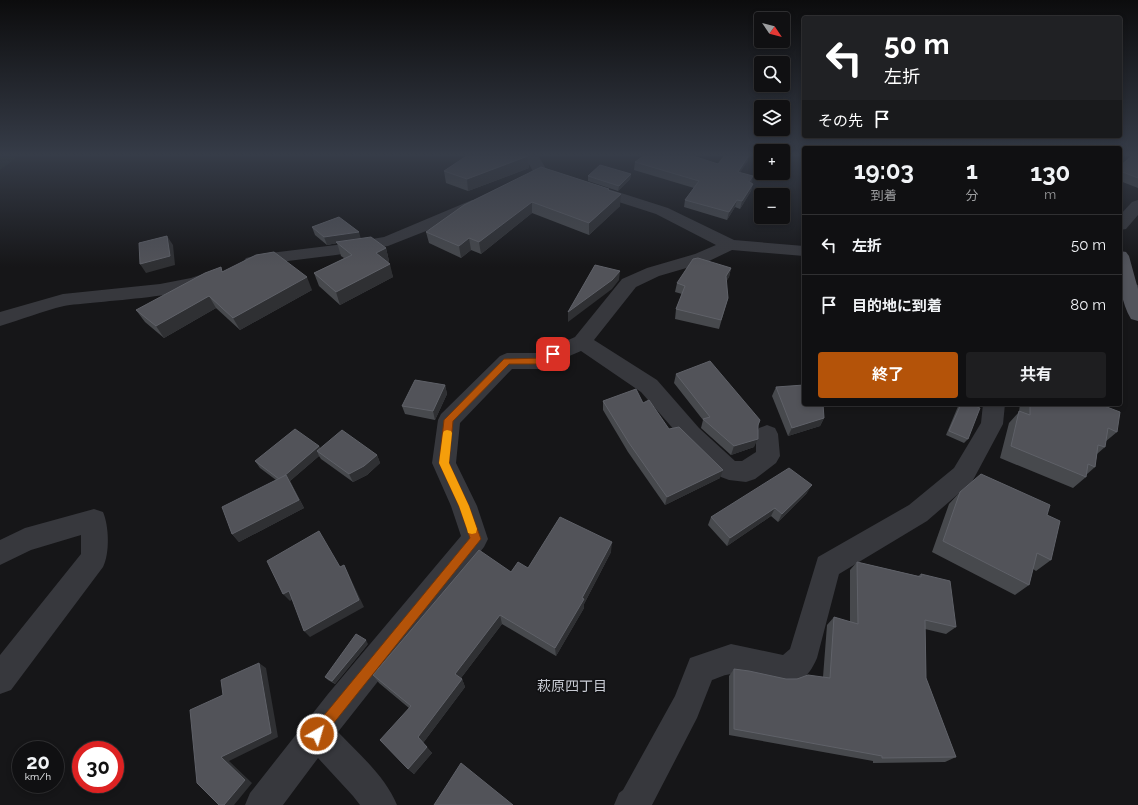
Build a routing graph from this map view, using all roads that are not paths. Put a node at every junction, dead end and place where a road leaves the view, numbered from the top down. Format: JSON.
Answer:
{"nodes":[{"id":1,"x":598,"y":193,"type":"edge"},
{"id":2,"x":483,"y":200,"type":"edge"},
{"id":3,"x":1138,"y":205,"type":"edge"},
{"id":4,"x":1122,"y":222,"type":"edge"},
{"id":5,"x":730,"y":245,"type":"junction"},
{"id":6,"x":802,"y":251,"type":"edge"},
{"id":7,"x":1122,"y":263,"type":"edge"},
{"id":8,"x":1129,"y":288,"type":"edge"},
{"id":9,"x":1138,"y":314,"type":"edge"},
{"id":10,"x":0,"y":319,"type":"edge"},
{"id":11,"x":582,"y":342,"type":"junction"},
{"id":12,"x":994,"y":406,"type":"edge"},
{"id":13,"x":767,"y":434,"type":"dead end"},
{"id":14,"x":0,"y":553,"type":"edge"},
{"id":15,"x":0,"y":679,"type":"edge"},
{"id":16,"x":317,"y":734,"type":"junction"},
{"id":17,"x":262,"y":805,"type":"edge"},
{"id":18,"x":380,"y":805,"type":"edge"},
{"id":19,"x":631,"y":805,"type":"edge"}],
"edges":[{"from":1,"to":5,"type":"street"},
{"from":2,"to":10,"type":"street"},
{"from":3,"to":4,"type":"street"},
{"from":5,"to":6,"type":"street"},
{"from":5,"to":11,"type":"street"},
{"from":7,"to":8,"type":"main road"},
{"from":8,"to":9,"type":"main road"},
{"from":11,"to":13,"type":"street"},
{"from":11,"to":16,"type":"street"},
{"from":12,"to":19,"type":"street"},
{"from":14,"to":15,"type":"street"},
{"from":16,"to":17,"type":"street"},
{"from":16,"to":18,"type":"street"}]}
